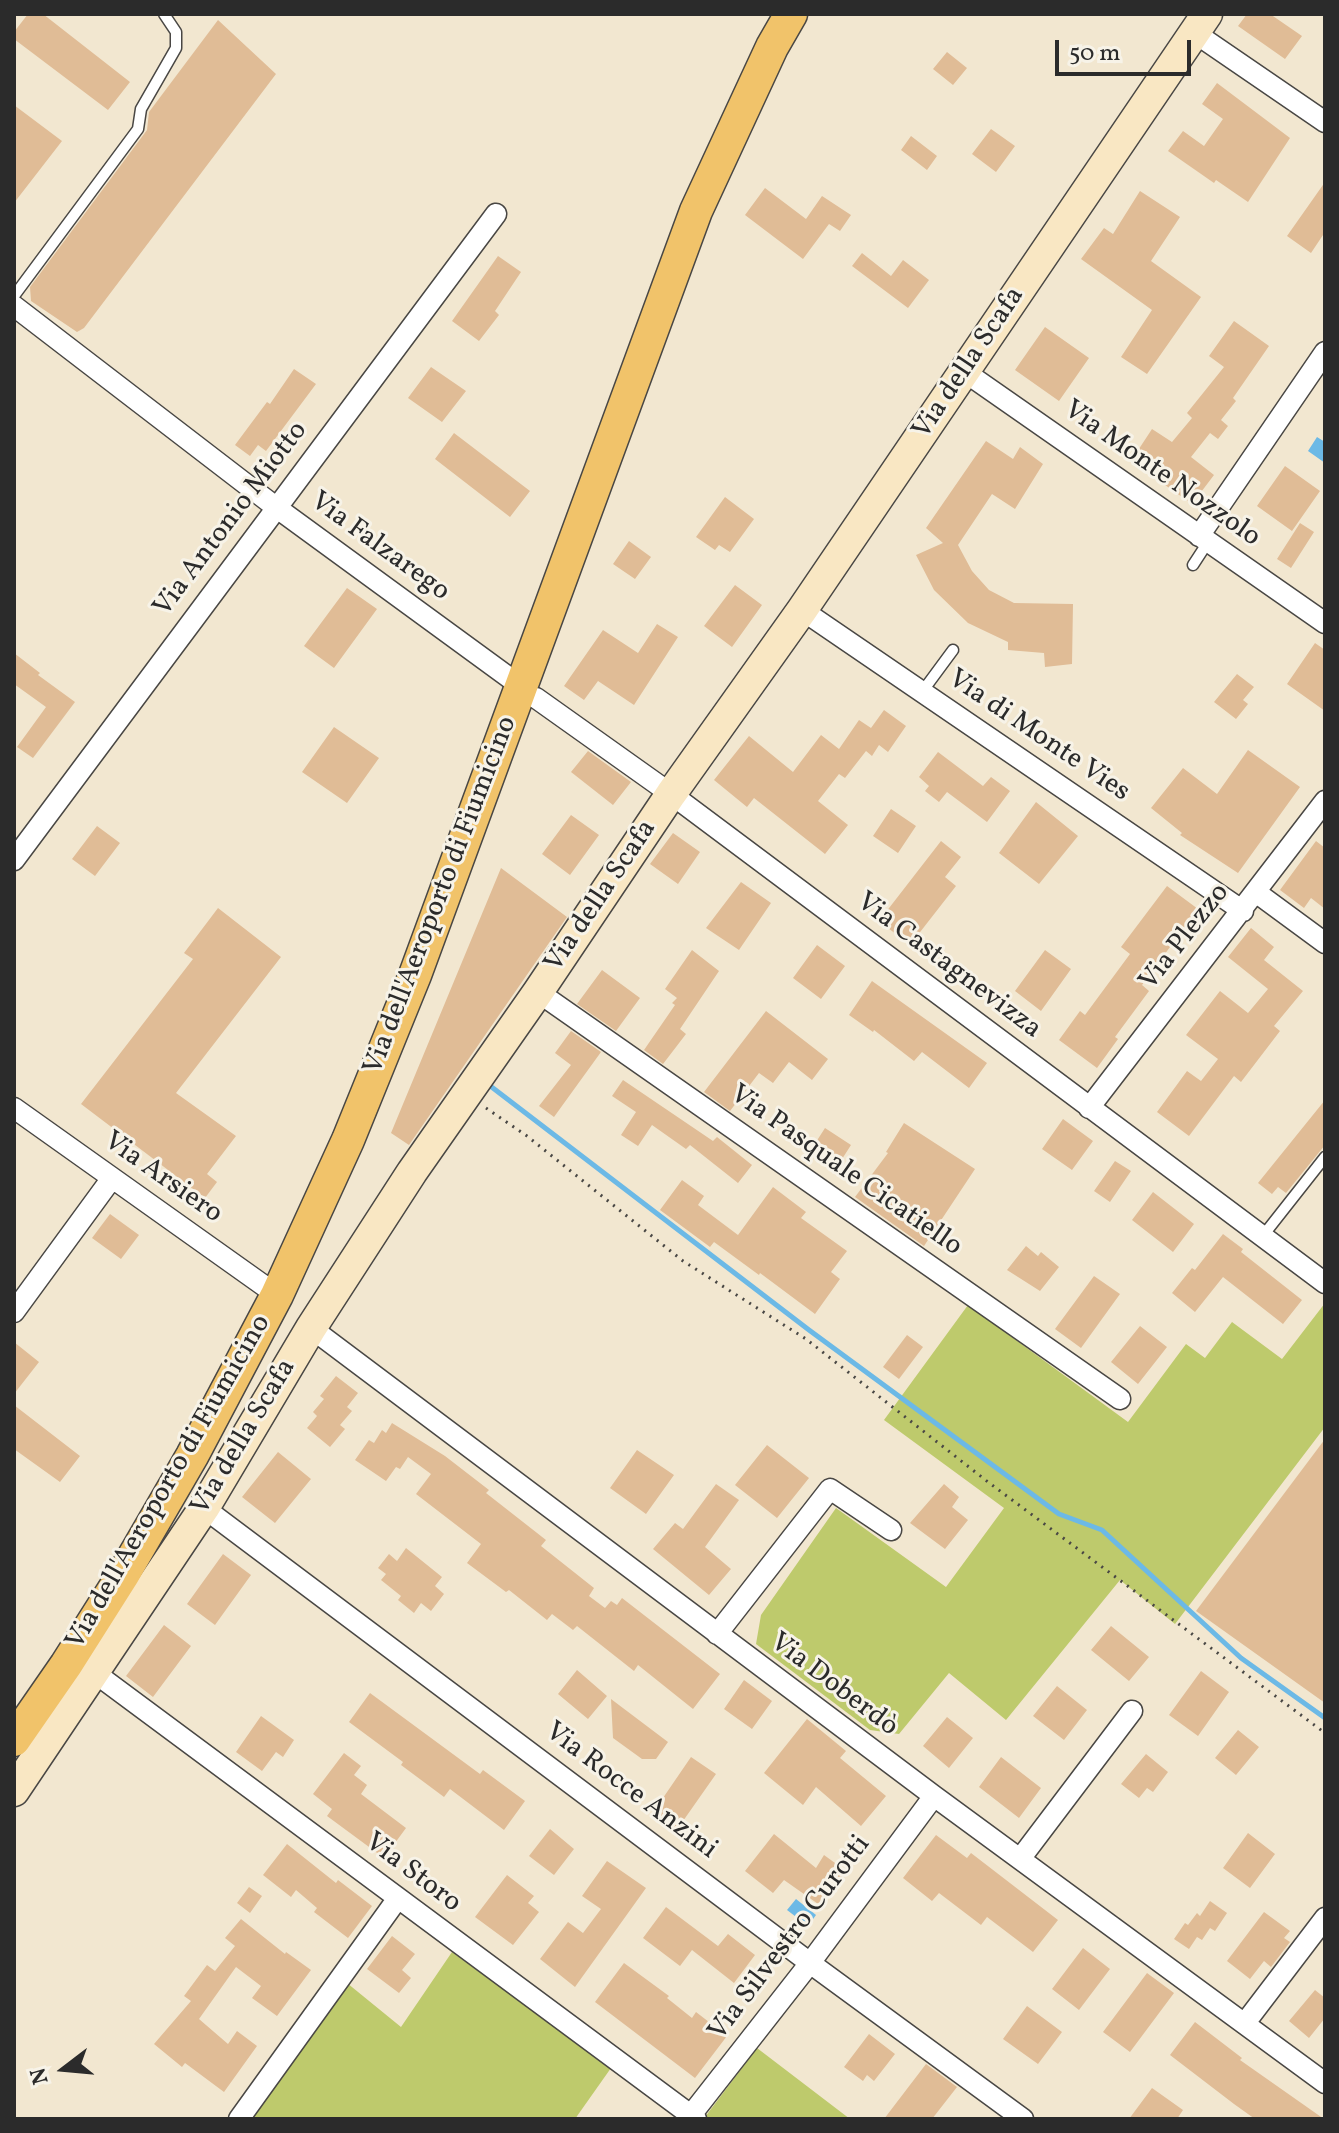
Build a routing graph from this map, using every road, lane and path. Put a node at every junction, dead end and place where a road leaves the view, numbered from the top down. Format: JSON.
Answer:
{"nodes":[{"id":1,"x":164,"y":14,"type":"edge"},
{"id":2,"x":791,"y":14,"type":"edge"},
{"id":3,"x":1201,"y":23,"type":"edge"},
{"id":4,"x":1325,"y":122,"type":"edge"},
{"id":5,"x":496,"y":214,"type":"dead end"},
{"id":6,"x":14,"y":296,"type":"edge"},
{"id":7,"x":14,"y":306,"type":"edge"},
{"id":8,"x":1325,"y":352,"type":"edge"},
{"id":9,"x":965,"y":372,"type":"junction"},
{"id":10,"x":277,"y":508,"type":"junction"},
{"id":11,"x":1204,"y":539,"type":"junction"},
{"id":12,"x":1193,"y":565,"type":"dead end"},
{"id":13,"x":802,"y":610,"type":"junction"},
{"id":14,"x":1325,"y":623,"type":"edge"},
{"id":15,"x":953,"y":650,"type":"dead end"},
{"id":16,"x":529,"y":692,"type":"junction"},
{"id":17,"x":922,"y":692,"type":"junction"},
{"id":18,"x":671,"y":794,"type":"junction"},
{"id":19,"x":1325,"y":801,"type":"edge"},
{"id":20,"x":14,"y":860,"type":"edge"},
{"id":21,"x":1257,"y":893,"type":"junction"},
{"id":22,"x":1243,"y":911,"type":"junction"},
{"id":23,"x":1325,"y":943,"type":"edge"},
{"id":24,"x":538,"y":992,"type":"junction"},
{"id":25,"x":466,"y":1095,"type":"junction"},
{"id":26,"x":14,"y":1108,"type":"edge"},
{"id":27,"x":1089,"y":1108,"type":"junction"},
{"id":28,"x":1325,"y":1157,"type":"edge"},
{"id":29,"x":112,"y":1178,"type":"junction"},
{"id":30,"x":1261,"y":1238,"type":"junction"},
{"id":31,"x":1325,"y":1283,"type":"edge"},
{"id":32,"x":277,"y":1295,"type":"junction"},
{"id":33,"x":14,"y":1312,"type":"edge"},
{"id":34,"x":311,"y":1328,"type":"junction"},
{"id":35,"x":1120,"y":1399,"type":"dead end"},
{"id":36,"x":204,"y":1508,"type":"junction"},
{"id":37,"x":891,"y":1530,"type":"dead end"},
{"id":38,"x":717,"y":1634,"type":"junction"},
{"id":39,"x":95,"y":1673,"type":"junction"},
{"id":40,"x":1132,"y":1711,"type":"dead end"},
{"id":41,"x":1325,"y":1733,"type":"edge"},
{"id":42,"x":14,"y":1740,"type":"edge"},
{"id":43,"x":14,"y":1791,"type":"edge"},
{"id":44,"x":934,"y":1796,"type":"junction"},
{"id":45,"x":1020,"y":1859,"type":"junction"},
{"id":46,"x":398,"y":1898,"type":"junction"},
{"id":47,"x":1325,"y":1918,"type":"edge"},
{"id":48,"x":810,"y":1963,"type":"junction"},
{"id":49,"x":1245,"y":2023,"type":"junction"},
{"id":50,"x":1325,"y":2083,"type":"edge"},
{"id":51,"x":694,"y":2117,"type":"edge"},
{"id":52,"x":239,"y":2119,"type":"edge"},
{"id":53,"x":1023,"y":2119,"type":"edge"}],
"edges":[{"from":1,"to":6,"type":"lane"},
{"from":2,"to":16,"type":"main road","name":"Via dell'Aeroporto di Fiumicino"},
{"from":3,"to":4,"type":"street"},
{"from":3,"to":9,"type":"street","name":"Via della Scafa"},
{"from":5,"to":10,"type":"street","name":"Via Antonio Miotto"},
{"from":7,"to":10,"type":"street","name":"Via Falzarego"},
{"from":8,"to":11,"type":"street"},
{"from":9,"to":11,"type":"street","name":"Via Monte Nozzolo"},
{"from":9,"to":13,"type":"street","name":"Via della Scafa"},
{"from":10,"to":16,"type":"street","name":"Via Falzarego"},
{"from":10,"to":20,"type":"street","name":"Via Antonio Miotto"},
{"from":11,"to":12,"type":"lane"},
{"from":11,"to":14,"type":"street","name":"Via Monte Nozzolo"},
{"from":13,"to":17,"type":"street","name":"Via di Monte Vies"},
{"from":13,"to":18,"type":"street","name":"Via della Scafa"},
{"from":15,"to":17,"type":"lane"},
{"from":16,"to":18,"type":"street","name":"Via Castagnevizza"},
{"from":16,"to":32,"type":"main road","name":"Via dell'Aeroporto di Fiumicino"},
{"from":17,"to":22,"type":"street","name":"Via di Monte Vies"},
{"from":18,"to":24,"type":"street","name":"Via della Scafa"},
{"from":18,"to":27,"type":"street","name":"Via Castagnevizza"},
{"from":19,"to":21,"type":"street","name":"Via Plezzo"},
{"from":21,"to":22,"type":"street","name":"Via Plezzo"},
{"from":21,"to":23,"type":"street"},
{"from":22,"to":27,"type":"street","name":"Via Plezzo"},
{"from":24,"to":25,"type":"street","name":"Via della Scafa"},
{"from":24,"to":35,"type":"street","name":"Via Pasquale Cicatiello"},
{"from":25,"to":34,"type":"street","name":"Via della Scafa"},
{"from":25,"to":41,"type":"path"},
{"from":26,"to":29,"type":"street","name":"Via Arsiero"},
{"from":27,"to":30,"type":"street","name":"Via Castagnevizza"},
{"from":28,"to":30,"type":"lane"},
{"from":29,"to":32,"type":"street","name":"Via Arsiero"},
{"from":29,"to":33,"type":"street"},
{"from":30,"to":31,"type":"street","name":"Via Castagnevizza"},
{"from":32,"to":42,"type":"main road","name":"Via dell'Aeroporto di Fiumicino"},
{"from":34,"to":36,"type":"street","name":"Via della Scafa"},
{"from":34,"to":38,"type":"street","name":"Via Doberdò"},
{"from":36,"to":39,"type":"street","name":"Via della Scafa"},
{"from":36,"to":48,"type":"street","name":"Via Rocce Anzini"},
{"from":37,"to":38,"type":"street"},
{"from":38,"to":44,"type":"street","name":"Via Doberdò"},
{"from":39,"to":43,"type":"street","name":"Via della Scafa"},
{"from":39,"to":46,"type":"street","name":"Via Storo"},
{"from":40,"to":45,"type":"street"},
{"from":44,"to":45,"type":"street","name":"Via Doberdò"},
{"from":44,"to":48,"type":"street","name":"Via Silvestro Curotti"},
{"from":45,"to":49,"type":"street","name":"Via Doberdò"},
{"from":46,"to":51,"type":"street","name":"Via Storo"},
{"from":46,"to":52,"type":"street"},
{"from":47,"to":49,"type":"street"},
{"from":48,"to":51,"type":"street","name":"Via Silvestro Curotti"},
{"from":48,"to":53,"type":"street","name":"Via Rocce Anzini"},
{"from":49,"to":50,"type":"street","name":"Via Doberdò"}]}
